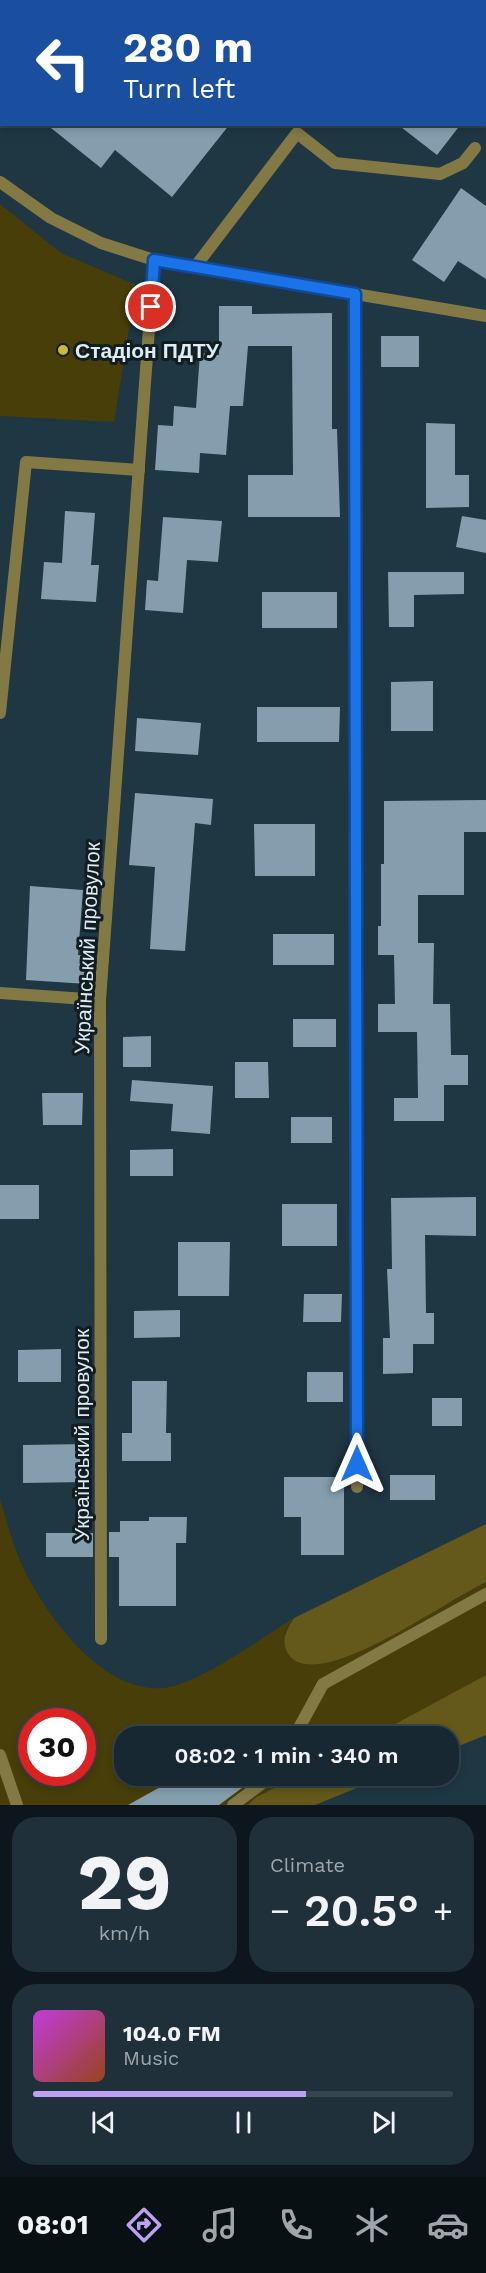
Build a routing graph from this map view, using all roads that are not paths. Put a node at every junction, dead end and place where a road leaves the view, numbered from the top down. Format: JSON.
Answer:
{"nodes":[{"id":1,"x":475,"y":148,"type":"dead end"},
{"id":2,"x":0,"y":182,"type":"edge"},
{"id":3,"x":154,"y":260,"type":"junction"},
{"id":4,"x":195,"y":267,"type":"junction"},
{"id":5,"x":355,"y":294,"type":"junction"},
{"id":6,"x":486,"y":316,"type":"edge"},
{"id":7,"x":139,"y":470,"type":"junction"},
{"id":8,"x":0,"y":713,"type":"edge"},
{"id":9,"x":0,"y":993,"type":"edge"},
{"id":10,"x":100,"y":1000,"type":"junction"},
{"id":11,"x":357,"y":1487,"type":"dead end"},
{"id":12,"x":486,"y":1594,"type":"edge"},
{"id":13,"x":101,"y":1639,"type":"dead end"},
{"id":14,"x":300,"y":1726,"type":"edge"},
{"id":15,"x":0,"y":1755,"type":"edge"},
{"id":16,"x":259,"y":1786,"type":"edge"},
{"id":17,"x":17,"y":1805,"type":"edge"},
{"id":18,"x":233,"y":1805,"type":"edge"}],
"edges":[{"from":1,"to":4,"type":"street"},
{"from":2,"to":3,"type":"street"},
{"from":3,"to":4,"type":"street"},
{"from":3,"to":7,"type":"street","name":"Український провулок"},
{"from":4,"to":5,"type":"street"},
{"from":5,"to":6,"type":"street"},
{"from":5,"to":11,"type":"street"},
{"from":7,"to":8,"type":"street"},
{"from":7,"to":10,"type":"street","name":"Український провулок"},
{"from":9,"to":10,"type":"street"},
{"from":10,"to":13,"type":"street","name":"Український провулок"},
{"from":12,"to":14,"type":"street"},
{"from":15,"to":17,"type":"street"},
{"from":16,"to":18,"type":"street"}]}
